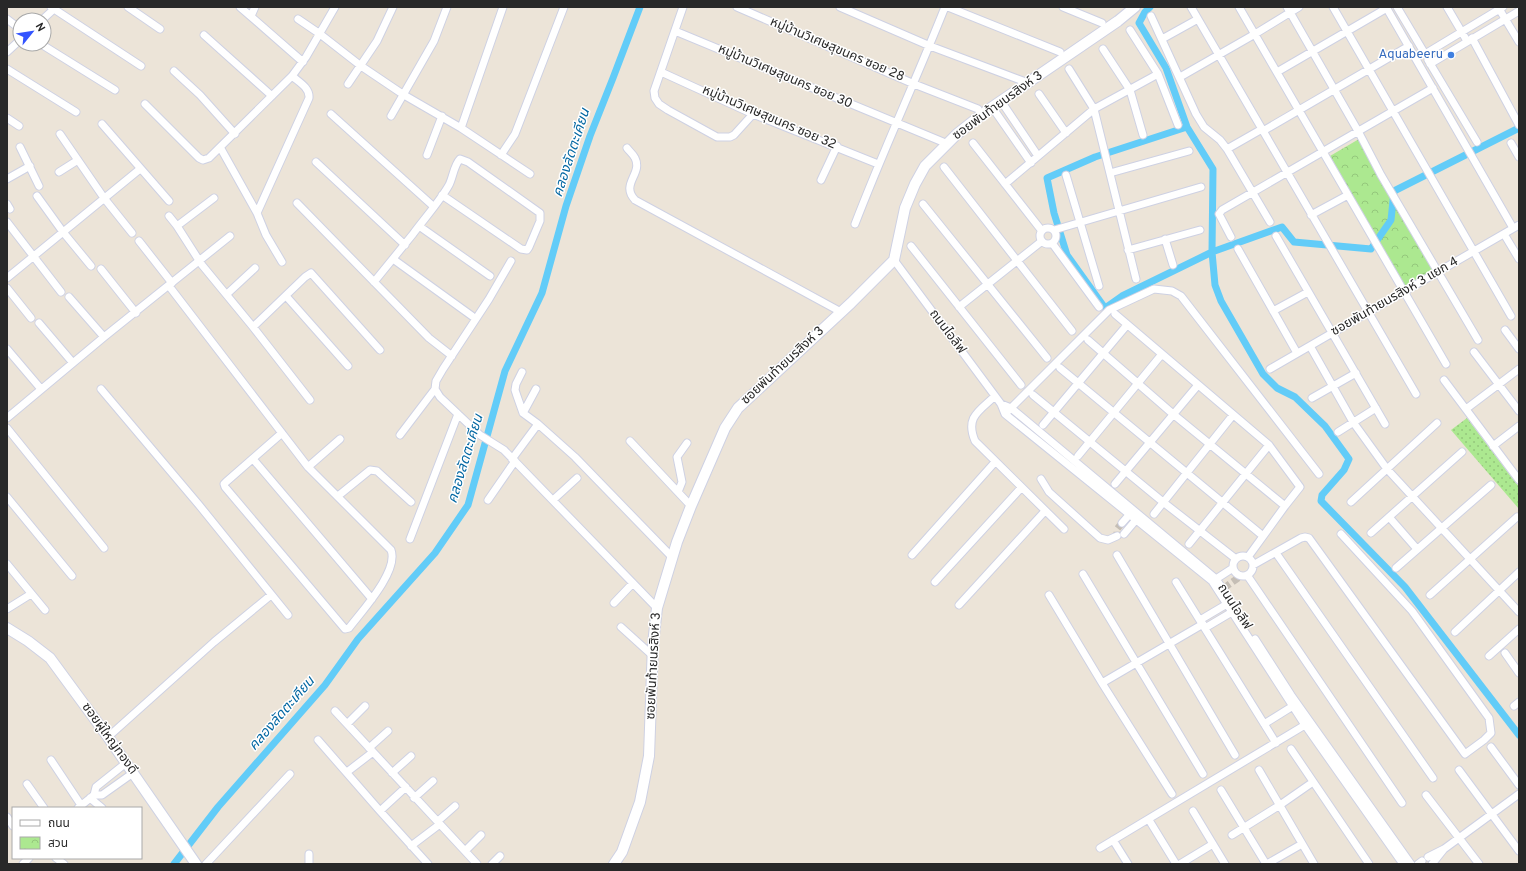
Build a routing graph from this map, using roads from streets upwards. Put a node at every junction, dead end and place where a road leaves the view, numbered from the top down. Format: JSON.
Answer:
{"nodes":[{"id":1,"x":128,"y":7,"type":"edge"},
{"id":2,"x":240,"y":7,"type":"edge"},
{"id":3,"x":255,"y":7,"type":"edge"},
{"id":4,"x":334,"y":7,"type":"edge"},
{"id":5,"x":393,"y":7,"type":"edge"},
{"id":6,"x":447,"y":7,"type":"edge"},
{"id":7,"x":503,"y":7,"type":"edge"},
{"id":8,"x":564,"y":7,"type":"edge"},
{"id":9,"x":683,"y":7,"type":"edge"},
{"id":10,"x":737,"y":7,"type":"edge"},
{"id":11,"x":840,"y":7,"type":"edge"},
{"id":12,"x":946,"y":7,"type":"edge"},
{"id":13,"x":1063,"y":7,"type":"edge"},
{"id":14,"x":1135,"y":7,"type":"edge"},
{"id":15,"x":1191,"y":7,"type":"edge"},
{"id":16,"x":1239,"y":7,"type":"edge"},
{"id":17,"x":1300,"y":7,"type":"edge"},
{"id":18,"x":1333,"y":7,"type":"edge"},
{"id":19,"x":1397,"y":7,"type":"edge"},
{"id":20,"x":1447,"y":7,"type":"edge"},
{"id":21,"x":52,"y":8,"type":"edge"},
{"id":22,"x":1387,"y":8,"type":"edge"},
{"id":23,"x":1500,"y":8,"type":"edge"},
{"id":24,"x":1289,"y":10,"type":"edge"},
{"id":25,"x":1519,"y":11,"type":"edge"},
{"id":26,"x":251,"y":16,"type":"junction"},
{"id":27,"x":1151,"y":16,"type":"dead end"},
{"id":28,"x":298,"y":19,"type":"dead end"},
{"id":29,"x":1198,"y":19,"type":"junction"},
{"id":30,"x":1505,"y":19,"type":"junction"},
{"id":31,"x":1102,"y":23,"type":"dead end"},
{"id":32,"x":160,"y":29,"type":"dead end"},
{"id":33,"x":1130,"y":30,"type":"dead end"},
{"id":34,"x":675,"y":31,"type":"junction"},
{"id":35,"x":1347,"y":31,"type":"junction"},
{"id":36,"x":1462,"y":32,"type":"junction"},
{"id":37,"x":320,"y":34,"type":"junction"},
{"id":38,"x":1255,"y":34,"type":"junction"},
{"id":39,"x":204,"y":35,"type":"dead end"},
{"id":40,"x":1162,"y":39,"type":"junction"},
{"id":41,"x":1470,"y":40,"type":"junction"},
{"id":42,"x":1519,"y":42,"type":"edge"},
{"id":43,"x":930,"y":46,"type":"junction"},
{"id":44,"x":1409,"y":46,"type":"junction"},
{"id":45,"x":1103,"y":49,"type":"dead end"},
{"id":46,"x":52,"y":51,"type":"edge"},
{"id":47,"x":1060,"y":52,"type":"dead end"},
{"id":48,"x":1313,"y":52,"type":"junction"},
{"id":49,"x":1424,"y":54,"type":"junction"},
{"id":50,"x":1220,"y":55,"type":"junction"},
{"id":51,"x":303,"y":62,"type":"junction"},
{"id":52,"x":141,"y":66,"type":"dead end"},
{"id":53,"x":360,"y":66,"type":"junction"},
{"id":54,"x":1432,"y":66,"type":"junction"},
{"id":55,"x":7,"y":69,"type":"edge"},
{"id":56,"x":1069,"y":69,"type":"dead end"},
{"id":57,"x":1369,"y":69,"type":"junction"},
{"id":58,"x":174,"y":72,"type":"dead end"},
{"id":59,"x":661,"y":72,"type":"junction"},
{"id":60,"x":1277,"y":72,"type":"junction"},
{"id":61,"x":1424,"y":73,"type":"junction"},
{"id":62,"x":1158,"y":74,"type":"junction"},
{"id":63,"x":292,"y":76,"type":"junction"},
{"id":64,"x":1180,"y":77,"type":"junction"},
{"id":65,"x":1023,"y":81,"type":"dead end"},
{"id":66,"x":348,"y":84,"type":"dead end"},
{"id":67,"x":914,"y":84,"type":"junction"},
{"id":68,"x":1433,"y":88,"type":"junction"},
{"id":69,"x":1334,"y":89,"type":"junction"},
{"id":70,"x":115,"y":90,"type":"dead end"},
{"id":71,"x":1130,"y":90,"type":"junction"},
{"id":72,"x":404,"y":94,"type":"junction"},
{"id":73,"x":1039,"y":94,"type":"dead end"},
{"id":74,"x":272,"y":96,"type":"junction"},
{"id":75,"x":1001,"y":101,"type":"junction"},
{"id":76,"x":145,"y":104,"type":"dead end"},
{"id":77,"x":992,"y":107,"type":"junction"},
{"id":78,"x":978,"y":109,"type":"dead end"},
{"id":79,"x":1094,"y":109,"type":"junction"},
{"id":80,"x":1299,"y":110,"type":"junction"},
{"id":81,"x":1393,"y":111,"type":"junction"},
{"id":82,"x":76,"y":112,"type":"dead end"},
{"id":83,"x":331,"y":114,"type":"dead end"},
{"id":84,"x":753,"y":114,"type":"junction"},
{"id":85,"x":391,"y":116,"type":"dead end"},
{"id":86,"x":442,"y":116,"type":"junction"},
{"id":87,"x":7,"y":118,"type":"edge"},
{"id":88,"x":895,"y":123,"type":"junction"},
{"id":89,"x":102,"y":124,"type":"dead end"},
{"id":90,"x":1178,"y":125,"type":"dead end"},
{"id":91,"x":1518,"y":125,"type":"edge"},
{"id":92,"x":19,"y":126,"type":"dead end"},
{"id":93,"x":461,"y":128,"type":"junction"},
{"id":94,"x":1262,"y":130,"type":"junction"},
{"id":95,"x":1358,"y":131,"type":"junction"},
{"id":96,"x":1066,"y":133,"type":"junction"},
{"id":97,"x":60,"y":134,"type":"dead end"},
{"id":98,"x":235,"y":134,"type":"junction"},
{"id":99,"x":1143,"y":135,"type":"dead end"},
{"id":100,"x":943,"y":142,"type":"dead end"},
{"id":101,"x":1477,"y":142,"type":"dead end"},
{"id":102,"x":973,"y":143,"type":"dead end"},
{"id":103,"x":1511,"y":143,"type":"dead end"},
{"id":104,"x":837,"y":146,"type":"junction"},
{"id":105,"x":220,"y":147,"type":"junction"},
{"id":106,"x":20,"y":148,"type":"dead end"},
{"id":107,"x":627,"y":148,"type":"dead end"},
{"id":108,"x":1228,"y":149,"type":"junction"},
{"id":109,"x":1189,"y":151,"type":"dead end"},
{"id":110,"x":1323,"y":152,"type":"junction"},
{"id":111,"x":427,"y":155,"type":"dead end"},
{"id":112,"x":501,"y":155,"type":"junction"},
{"id":113,"x":1038,"y":156,"type":"junction"},
{"id":114,"x":1519,"y":157,"type":"edge"},
{"id":115,"x":78,"y":160,"type":"junction"},
{"id":116,"x":316,"y":162,"type":"dead end"},
{"id":117,"x":1030,"y":163,"type":"junction"},
{"id":118,"x":878,"y":164,"type":"junction"},
{"id":119,"x":30,"y":166,"type":"junction"},
{"id":120,"x":944,"y":167,"type":"dead end"},
{"id":121,"x":140,"y":169,"type":"junction"},
{"id":122,"x":59,"y":172,"type":"dead end"},
{"id":123,"x":1110,"y":173,"type":"junction"},
{"id":124,"x":1287,"y":173,"type":"junction"},
{"id":125,"x":530,"y":174,"type":"dead end"},
{"id":126,"x":1066,"y":175,"type":"dead end"},
{"id":127,"x":7,"y":179,"type":"edge"},
{"id":128,"x":821,"y":180,"type":"dead end"},
{"id":129,"x":1006,"y":184,"type":"junction"},
{"id":130,"x":39,"y":186,"type":"dead end"},
{"id":131,"x":1201,"y":187,"type":"dead end"},
{"id":132,"x":1253,"y":192,"type":"junction"},
{"id":133,"x":442,"y":195,"type":"junction"},
{"id":134,"x":1348,"y":195,"type":"junction"},
{"id":135,"x":37,"y":196,"type":"dead end"},
{"id":136,"x":104,"y":198,"type":"junction"},
{"id":137,"x":214,"y":198,"type":"dead end"},
{"id":138,"x":169,"y":201,"type":"dead end"},
{"id":139,"x":297,"y":203,"type":"dead end"},
{"id":140,"x":923,"y":204,"type":"dead end"},
{"id":141,"x":433,"y":206,"type":"junction"},
{"id":142,"x":1119,"y":211,"type":"junction"},
{"id":143,"x":256,"y":213,"type":"junction"},
{"id":144,"x":1311,"y":215,"type":"junction"},
{"id":145,"x":169,"y":216,"type":"dead end"},
{"id":146,"x":7,"y":222,"type":"edge"},
{"id":147,"x":1080,"y":222,"type":"junction"},
{"id":148,"x":1270,"y":222,"type":"dead end"},
{"id":149,"x":855,"y":224,"type":"dead end"},
{"id":150,"x":177,"y":226,"type":"junction"},
{"id":151,"x":419,"y":226,"type":"junction"},
{"id":152,"x":1516,"y":227,"type":"edge"},
{"id":153,"x":1054,"y":230,"type":"junction"},
{"id":154,"x":1200,"y":230,"type":"dead end"},
{"id":155,"x":1042,"y":231,"type":"junction"},
{"id":156,"x":63,"y":232,"type":"junction"},
{"id":157,"x":132,"y":233,"type":"dead end"},
{"id":158,"x":1504,"y":234,"type":"junction"},
{"id":159,"x":230,"y":236,"type":"dead end"},
{"id":160,"x":1276,"y":236,"type":"dead end"},
{"id":161,"x":1231,"y":237,"type":"dead end"},
{"id":162,"x":1165,"y":239,"type":"junction"},
{"id":163,"x":139,"y":241,"type":"dead end"},
{"id":164,"x":1042,"y":241,"type":"junction"},
{"id":165,"x":1052,"y":243,"type":"junction"},
{"id":166,"x":405,"y":245,"type":"junction"},
{"id":167,"x":911,"y":246,"type":"dead end"},
{"id":168,"x":1238,"y":249,"type":"dead end"},
{"id":169,"x":1128,"y":250,"type":"junction"},
{"id":170,"x":1474,"y":251,"type":"junction"},
{"id":171,"x":34,"y":257,"type":"junction"},
{"id":172,"x":393,"y":259,"type":"junction"},
{"id":173,"x":1519,"y":259,"type":"edge"},
{"id":174,"x":894,"y":260,"type":"junction"},
{"id":175,"x":200,"y":261,"type":"junction"},
{"id":176,"x":511,"y":261,"type":"dead end"},
{"id":177,"x":1017,"y":261,"type":"junction"},
{"id":178,"x":282,"y":262,"type":"dead end"},
{"id":179,"x":1173,"y":265,"type":"dead end"},
{"id":180,"x":91,"y":266,"type":"dead end"},
{"id":181,"x":255,"y":268,"type":"dead end"},
{"id":182,"x":100,"y":269,"type":"dead end"},
{"id":183,"x":1439,"y":271,"type":"junction"},
{"id":184,"x":490,"y":276,"type":"dead end"},
{"id":185,"x":7,"y":278,"type":"edge"},
{"id":186,"x":1136,"y":279,"type":"dead end"},
{"id":187,"x":374,"y":282,"type":"junction"},
{"id":188,"x":988,"y":284,"type":"junction"},
{"id":189,"x":170,"y":285,"type":"junction"},
{"id":190,"x":1099,"y":286,"type":"dead end"},
{"id":191,"x":7,"y":288,"type":"edge"},
{"id":192,"x":1404,"y":291,"type":"junction"},
{"id":193,"x":61,"y":292,"type":"dead end"},
{"id":194,"x":1308,"y":292,"type":"junction"},
{"id":195,"x":227,"y":294,"type":"junction"},
{"id":196,"x":286,"y":296,"type":"junction"},
{"id":197,"x":69,"y":297,"type":"dead end"},
{"id":198,"x":960,"y":307,"type":"junction"},
{"id":199,"x":1099,"y":307,"type":"dead end"},
{"id":200,"x":136,"y":312,"type":"junction"},
{"id":201,"x":841,"y":312,"type":"junction"},
{"id":202,"x":1273,"y":312,"type":"junction"},
{"id":203,"x":1368,"y":312,"type":"junction"},
{"id":204,"x":1115,"y":314,"type":"dead end"},
{"id":205,"x":472,"y":316,"type":"dead end"},
{"id":206,"x":1511,"y":316,"type":"dead end"},
{"id":207,"x":31,"y":318,"type":"dead end"},
{"id":208,"x":39,"y":323,"type":"dead end"},
{"id":209,"x":1127,"y":325,"type":"junction"},
{"id":210,"x":253,"y":327,"type":"junction"},
{"id":211,"x":1505,"y":330,"type":"dead end"},
{"id":212,"x":1072,"y":331,"type":"dead end"},
{"id":213,"x":1332,"y":333,"type":"junction"},
{"id":214,"x":104,"y":337,"type":"junction"},
{"id":215,"x":1088,"y":340,"type":"dead end"},
{"id":216,"x":1478,"y":340,"type":"dead end"},
{"id":217,"x":1310,"y":346,"type":"junction"},
{"id":218,"x":7,"y":349,"type":"edge"},
{"id":219,"x":1519,"y":349,"type":"edge"},
{"id":220,"x":380,"y":350,"type":"dead end"},
{"id":221,"x":1474,"y":352,"type":"dead end"},
{"id":222,"x":1102,"y":353,"type":"junction"},
{"id":223,"x":1297,"y":353,"type":"junction"},
{"id":224,"x":1162,"y":354,"type":"junction"},
{"id":225,"x":452,"y":356,"type":"junction"},
{"id":226,"x":1047,"y":358,"type":"dead end"},
{"id":227,"x":73,"y":363,"type":"junction"},
{"id":228,"x":1446,"y":364,"type":"dead end"},
{"id":229,"x":348,"y":366,"type":"dead end"},
{"id":230,"x":1060,"y":368,"type":"dead end"},
{"id":231,"x":1270,"y":369,"type":"dead end"},
{"id":232,"x":1519,"y":369,"type":"edge"},
{"id":233,"x":522,"y":372,"type":"dead end"},
{"id":234,"x":1356,"y":373,"type":"junction"},
{"id":235,"x":1444,"y":380,"type":"dead end"},
{"id":236,"x":1078,"y":383,"type":"junction"},
{"id":237,"x":1138,"y":384,"type":"junction"},
{"id":238,"x":1499,"y":384,"type":"junction"},
{"id":239,"x":1021,"y":385,"type":"dead end"},
{"id":240,"x":1198,"y":385,"type":"junction"},
{"id":241,"x":1333,"y":387,"type":"junction"},
{"id":242,"x":41,"y":389,"type":"junction"},
{"id":243,"x":102,"y":389,"type":"dead end"},
{"id":244,"x":435,"y":389,"type":"junction"},
{"id":245,"x":536,"y":389,"type":"dead end"},
{"id":246,"x":1416,"y":394,"type":"dead end"},
{"id":247,"x":1033,"y":395,"type":"dead end"},
{"id":248,"x":995,"y":396,"type":"junction"},
{"id":249,"x":1312,"y":398,"type":"dead end"},
{"id":250,"x":310,"y":400,"type":"dead end"},
{"id":251,"x":1001,"y":404,"type":"junction"},
{"id":252,"x":1011,"y":408,"type":"junction"},
{"id":253,"x":1376,"y":408,"type":"junction"},
{"id":254,"x":1466,"y":409,"type":"junction"},
{"id":255,"x":1519,"y":411,"type":"edge"},
{"id":256,"x":523,"y":413,"type":"junction"},
{"id":257,"x":1054,"y":413,"type":"junction"},
{"id":258,"x":1113,"y":413,"type":"junction"},
{"id":259,"x":458,"y":414,"type":"junction"},
{"id":260,"x":1005,"y":414,"type":"junction"},
{"id":261,"x":1173,"y":414,"type":"junction"},
{"id":262,"x":1233,"y":415,"type":"junction"},
{"id":263,"x":8,"y":416,"type":"edge"},
{"id":264,"x":1353,"y":422,"type":"junction"},
{"id":265,"x":1437,"y":423,"type":"dead end"},
{"id":266,"x":538,"y":424,"type":"junction"},
{"id":267,"x":1386,"y":424,"type":"dead end"},
{"id":268,"x":1043,"y":425,"type":"dead end"},
{"id":269,"x":1519,"y":426,"type":"edge"},
{"id":270,"x":7,"y":428,"type":"edge"},
{"id":271,"x":1338,"y":432,"type":"dead end"},
{"id":272,"x":282,"y":433,"type":"junction"},
{"id":273,"x":400,"y":435,"type":"dead end"},
{"id":274,"x":340,"y":439,"type":"dead end"},
{"id":275,"x":630,"y":441,"type":"dead end"},
{"id":276,"x":1089,"y":442,"type":"junction"},
{"id":277,"x":1149,"y":442,"type":"junction"},
{"id":278,"x":687,"y":443,"type":"dead end"},
{"id":279,"x":1209,"y":445,"type":"junction"},
{"id":280,"x":1269,"y":445,"type":"junction"},
{"id":281,"x":1493,"y":446,"type":"junction"},
{"id":282,"x":1462,"y":452,"type":"dead end"},
{"id":283,"x":1078,"y":456,"type":"dead end"},
{"id":284,"x":253,"y":459,"type":"junction"},
{"id":285,"x":514,"y":460,"type":"junction"},
{"id":286,"x":995,"y":462,"type":"junction"},
{"id":287,"x":308,"y":467,"type":"junction"},
{"id":288,"x":1387,"y":469,"type":"junction"},
{"id":289,"x":1125,"y":472,"type":"junction"},
{"id":290,"x":1186,"y":473,"type":"junction"},
{"id":291,"x":1245,"y":473,"type":"junction"},
{"id":292,"x":1319,"y":474,"type":"dead end"},
{"id":293,"x":577,"y":478,"type":"dead end"},
{"id":294,"x":1041,"y":480,"type":"dead end"},
{"id":295,"x":1519,"y":480,"type":"edge"},
{"id":296,"x":1115,"y":484,"type":"dead end"},
{"id":297,"x":1491,"y":485,"type":"dead end"},
{"id":298,"x":1021,"y":488,"type":"junction"},
{"id":299,"x":678,"y":492,"type":"junction"},
{"id":300,"x":338,"y":496,"type":"junction"},
{"id":301,"x":7,"y":497,"type":"edge"},
{"id":302,"x":1412,"y":497,"type":"junction"},
{"id":303,"x":488,"y":500,"type":"dead end"},
{"id":304,"x":553,"y":500,"type":"junction"},
{"id":305,"x":411,"y":502,"type":"dead end"},
{"id":306,"x":1163,"y":502,"type":"junction"},
{"id":307,"x":1351,"y":502,"type":"dead end"},
{"id":308,"x":1222,"y":503,"type":"junction"},
{"id":309,"x":691,"y":506,"type":"junction"},
{"id":310,"x":1285,"y":506,"type":"junction"},
{"id":311,"x":1045,"y":511,"type":"junction"},
{"id":312,"x":1154,"y":514,"type":"dead end"},
{"id":313,"x":1129,"y":515,"type":"junction"},
{"id":314,"x":1389,"y":517,"type":"junction"},
{"id":315,"x":1518,"y":517,"type":"dead end"},
{"id":316,"x":1135,"y":521,"type":"junction"},
{"id":317,"x":1122,"y":523,"type":"tunnel mouth"},
{"id":318,"x":1442,"y":528,"type":"junction"},
{"id":319,"x":1064,"y":529,"type":"dead end"},
{"id":320,"x":1199,"y":531,"type":"junction"},
{"id":321,"x":1371,"y":533,"type":"dead end"},
{"id":322,"x":1341,"y":534,"type":"dead end"},
{"id":323,"x":1263,"y":536,"type":"junction"},
{"id":324,"x":410,"y":538,"type":"dead end"},
{"id":325,"x":1189,"y":544,"type":"dead end"},
{"id":326,"x":104,"y":548,"type":"dead end"},
{"id":327,"x":1417,"y":549,"type":"junction"},
{"id":328,"x":1276,"y":553,"type":"junction"},
{"id":329,"x":912,"y":555,"type":"dead end"},
{"id":330,"x":1117,"y":555,"type":"dead end"},
{"id":331,"x":672,"y":557,"type":"junction"},
{"id":332,"x":1248,"y":558,"type":"junction"},
{"id":333,"x":1236,"y":559,"type":"junction"},
{"id":334,"x":1471,"y":559,"type":"junction"},
{"id":335,"x":7,"y":564,"type":"edge"},
{"id":336,"x":1253,"y":565,"type":"junction"},
{"id":337,"x":1233,"y":568,"type":"junction"},
{"id":338,"x":1396,"y":568,"type":"dead end"},
{"id":339,"x":1519,"y":572,"type":"edge"},
{"id":340,"x":1083,"y":574,"type":"dead end"},
{"id":341,"x":1248,"y":575,"type":"junction"},
{"id":342,"x":72,"y":576,"type":"dead end"},
{"id":343,"x":1216,"y":579,"type":"junction"},
{"id":344,"x":935,"y":582,"type":"dead end"},
{"id":345,"x":1176,"y":582,"type":"dead end"},
{"id":346,"x":633,"y":583,"type":"junction"},
{"id":347,"x":1499,"y":591,"type":"junction"},
{"id":348,"x":31,"y":594,"type":"junction"},
{"id":349,"x":271,"y":595,"type":"junction"},
{"id":350,"x":1049,"y":595,"type":"dead end"},
{"id":351,"x":1430,"y":595,"type":"dead end"},
{"id":352,"x":372,"y":599,"type":"junction"},
{"id":353,"x":614,"y":603,"type":"dead end"},
{"id":354,"x":1227,"y":604,"type":"junction"},
{"id":355,"x":959,"y":605,"type":"dead end"},
{"id":356,"x":657,"y":608,"type":"junction"},
{"id":357,"x":7,"y":609,"type":"edge"},
{"id":358,"x":45,"y":610,"type":"dead end"},
{"id":359,"x":1232,"y":612,"type":"junction"},
{"id":360,"x":1519,"y":612,"type":"edge"},
{"id":361,"x":288,"y":615,"type":"dead end"},
{"id":362,"x":1203,"y":624,"type":"junction"},
{"id":363,"x":622,"y":627,"type":"dead end"},
{"id":364,"x":7,"y":628,"type":"edge"},
{"id":365,"x":1519,"y":629,"type":"edge"},
{"id":366,"x":1455,"y":632,"type":"dead end"},
{"id":367,"x":1170,"y":643,"type":"junction"},
{"id":368,"x":1505,"y":653,"type":"dead end"},
{"id":369,"x":653,"y":656,"type":"junction"},
{"id":370,"x":1489,"y":656,"type":"dead end"},
{"id":371,"x":1136,"y":663,"type":"junction"},
{"id":372,"x":1519,"y":673,"type":"edge"},
{"id":373,"x":1102,"y":683,"type":"junction"},
{"id":374,"x":366,"y":706,"type":"dead end"},
{"id":375,"x":1292,"y":706,"type":"junction"},
{"id":376,"x":335,"y":711,"type":"dead end"},
{"id":377,"x":347,"y":724,"type":"junction"},
{"id":378,"x":1264,"y":724,"type":"junction"},
{"id":379,"x":1305,"y":725,"type":"junction"},
{"id":380,"x":388,"y":731,"type":"dead end"},
{"id":381,"x":108,"y":737,"type":"junction"},
{"id":382,"x":318,"y":740,"type":"dead end"},
{"id":383,"x":1276,"y":743,"type":"junction"},
{"id":384,"x":1491,"y":747,"type":"dead end"},
{"id":385,"x":1291,"y":749,"type":"dead end"},
{"id":386,"x":371,"y":750,"type":"junction"},
{"id":387,"x":1235,"y":755,"type":"dead end"},
{"id":388,"x":411,"y":756,"type":"dead end"},
{"id":389,"x":51,"y":760,"type":"dead end"},
{"id":390,"x":126,"y":764,"type":"junction"},
{"id":391,"x":1259,"y":770,"type":"dead end"},
{"id":392,"x":1459,"y":770,"type":"dead end"},
{"id":393,"x":347,"y":772,"type":"junction"},
{"id":394,"x":392,"y":773,"type":"junction"},
{"id":395,"x":133,"y":774,"type":"junction"},
{"id":396,"x":290,"y":774,"type":"dead end"},
{"id":397,"x":1203,"y":774,"type":"dead end"},
{"id":398,"x":1433,"y":778,"type":"dead end"},
{"id":399,"x":433,"y":781,"type":"dead end"},
{"id":400,"x":1313,"y":782,"type":"junction"},
{"id":401,"x":27,"y":784,"type":"dead end"},
{"id":402,"x":1519,"y":784,"type":"edge"},
{"id":403,"x":406,"y":787,"type":"junction"},
{"id":404,"x":1222,"y":790,"type":"dead end"},
{"id":405,"x":1172,"y":794,"type":"dead end"},
{"id":406,"x":1519,"y":794,"type":"edge"},
{"id":407,"x":1426,"y":795,"type":"dead end"},
{"id":408,"x":92,"y":797,"type":"junction"},
{"id":409,"x":414,"y":798,"type":"junction"},
{"id":410,"x":1402,"y":803,"type":"dead end"},
{"id":411,"x":1280,"y":805,"type":"junction"},
{"id":412,"x":455,"y":806,"type":"dead end"},
{"id":413,"x":43,"y":807,"type":"edge"},
{"id":414,"x":79,"y":807,"type":"edge"},
{"id":415,"x":101,"y":807,"type":"edge"},
{"id":416,"x":380,"y":811,"type":"junction"},
{"id":417,"x":1193,"y":811,"type":"dead end"},
{"id":418,"x":1491,"y":813,"type":"junction"},
{"id":419,"x":1149,"y":820,"type":"junction"},
{"id":420,"x":439,"y":822,"type":"junction"},
{"id":421,"x":1244,"y":827,"type":"junction"},
{"id":422,"x":481,"y":835,"type":"dead end"},
{"id":423,"x":1232,"y":835,"type":"dead end"},
{"id":424,"x":1458,"y":838,"type":"junction"},
{"id":425,"x":1113,"y":840,"type":"junction"},
{"id":426,"x":1213,"y":844,"type":"junction"},
{"id":427,"x":1302,"y":844,"type":"junction"},
{"id":428,"x":411,"y":846,"type":"junction"},
{"id":429,"x":1100,"y":848,"type":"dead end"},
{"id":430,"x":1444,"y":849,"type":"junction"},
{"id":431,"x":465,"y":851,"type":"junction"},
{"id":432,"x":1519,"y":851,"type":"edge"},
{"id":433,"x":309,"y":854,"type":"dead end"},
{"id":434,"x":500,"y":856,"type":"dead end"},
{"id":435,"x":1423,"y":861,"type":"edge"},
{"id":436,"x":472,"y":862,"type":"edge"},
{"id":437,"x":196,"y":864,"type":"edge"},
{"id":438,"x":206,"y":864,"type":"edge"},
{"id":439,"x":309,"y":864,"type":"edge"},
{"id":440,"x":428,"y":864,"type":"edge"},
{"id":441,"x":492,"y":864,"type":"edge"},
{"id":442,"x":614,"y":864,"type":"edge"},
{"id":443,"x":1128,"y":864,"type":"edge"},
{"id":444,"x":1176,"y":864,"type":"edge"},
{"id":445,"x":1180,"y":864,"type":"edge"},
{"id":446,"x":1225,"y":864,"type":"edge"},
{"id":447,"x":1266,"y":864,"type":"edge"},
{"id":448,"x":1314,"y":864,"type":"edge"},
{"id":449,"x":1369,"y":864,"type":"edge"},
{"id":450,"x":1403,"y":864,"type":"edge"},
{"id":451,"x":1411,"y":864,"type":"edge"},
{"id":452,"x":1432,"y":864,"type":"edge"},
{"id":453,"x":1479,"y":864,"type":"edge"}],
"edges":[{"from":1,"to":32,"type":"street"},
{"from":2,"to":26,"type":"street"},
{"from":3,"to":26,"type":"street"},
{"from":4,"to":37,"type":"street"},
{"from":5,"to":53,"type":"street"},
{"from":6,"to":72,"type":"street"},
{"from":7,"to":93,"type":"street"},
{"from":8,"to":112,"type":"street"},
{"from":9,"to":34,"type":"street"},
{"from":10,"to":67,"type":"street","name":"หมู่บ้านวิเศษสุขนคร ซอย 28"},
{"from":11,"to":43,"type":"street"},
{"from":12,"to":43,"type":"street"},
{"from":12,"to":47,"type":"street"},
{"from":13,"to":31,"type":"street"},
{"from":14,"to":75,"type":"street","name":"ซอยพันท้ายนรสิงห์ 3"},
{"from":15,"to":29,"type":"street"},
{"from":16,"to":38,"type":"street"},
{"from":17,"to":24,"type":"street"},
{"from":18,"to":35,"type":"street"},
{"from":19,"to":49,"type":"street"},
{"from":20,"to":36,"type":"street"},
{"from":21,"to":52,"type":"street"},
{"from":22,"to":35,"type":"street"},
{"from":22,"to":44,"type":"street"},
{"from":23,"to":30,"type":"street"},
{"from":23,"to":36,"type":"street"},
{"from":24,"to":38,"type":"street"},
{"from":24,"to":48,"type":"street"},
{"from":25,"to":30,"type":"street"},
{"from":26,"to":51,"type":"street"},
{"from":27,"to":40,"type":"street"},
{"from":28,"to":37,"type":"street"},
{"from":29,"to":40,"type":"street"},
{"from":29,"to":50,"type":"street"},
{"from":30,"to":41,"type":"street"},
{"from":30,"to":42,"type":"street"},
{"from":33,"to":62,"type":"street"},
{"from":34,"to":59,"type":"street"},
{"from":34,"to":88,"type":"street","name":"หมู่บ้านวิเศษสุขนคร ซอย 30"},
{"from":35,"to":48,"type":"street"},
{"from":35,"to":57,"type":"street"},
{"from":36,"to":41,"type":"street"},
{"from":36,"to":49,"type":"street"},
{"from":37,"to":51,"type":"street"},
{"from":37,"to":53,"type":"street"},
{"from":38,"to":50,"type":"street"},
{"from":38,"to":60,"type":"street"},
{"from":39,"to":74,"type":"street"},
{"from":40,"to":64,"type":"street"},
{"from":41,"to":54,"type":"street"},
{"from":41,"to":91,"type":"street"},
{"from":43,"to":65,"type":"street"},
{"from":43,"to":67,"type":"street"},
{"from":44,"to":57,"type":"street"},
{"from":44,"to":61,"type":"street"},
{"from":45,"to":71,"type":"street"},
{"from":46,"to":70,"type":"street"},
{"from":48,"to":60,"type":"street"},
{"from":48,"to":69,"type":"street"},
{"from":49,"to":54,"type":"street"},
{"from":50,"to":64,"type":"street"},
{"from":50,"to":94,"type":"street"},
{"from":51,"to":63,"type":"street"},
{"from":53,"to":66,"type":"street"},
{"from":53,"to":72,"type":"street"},
{"from":54,"to":61,"type":"street"},
{"from":54,"to":101,"type":"street"},
{"from":55,"to":82,"type":"street"},
{"from":56,"to":79,"type":"street"},
{"from":57,"to":69,"type":"street"},
{"from":57,"to":81,"type":"street"},
{"from":58,"to":98,"type":"street"},
{"from":59,"to":84,"type":"street","name":"หมู่บ้านวิเศษสุขนคร ซอย 32"},
{"from":59,"to":84,"type":"street"},
{"from":60,"to":80,"type":"street"},
{"from":61,"to":68,"type":"street"},
{"from":62,"to":71,"type":"street"},
{"from":62,"to":90,"type":"street"},
{"from":63,"to":74,"type":"street"},
{"from":63,"to":143,"type":"street"},
{"from":64,"to":108,"type":"street"},
{"from":67,"to":78,"type":"street","name":"หมู่บ้านวิเศษสุขนคร ซอย 28"},
{"from":67,"to":88,"type":"street"},
{"from":68,"to":81,"type":"street"},
{"from":68,"to":152,"type":"street"},
{"from":69,"to":80,"type":"street"},
{"from":69,"to":95,"type":"street"},
{"from":71,"to":79,"type":"street"},
{"from":71,"to":99,"type":"street"},
{"from":72,"to":85,"type":"street"},
{"from":72,"to":86,"type":"street"},
{"from":73,"to":96,"type":"street"},
{"from":74,"to":98,"type":"street"},
{"from":75,"to":77,"type":"street","name":"ซอยพันท้ายนรสิงห์ 3"},
{"from":75,"to":113,"type":"street"},
{"from":76,"to":105,"type":"street"},
{"from":77,"to":117,"type":"street"},
{"from":77,"to":174,"type":"street","name":"ซอยพันท้ายนรสิงห์ 3"},
{"from":79,"to":96,"type":"street"},
{"from":79,"to":123,"type":"street"},
{"from":80,"to":94,"type":"street"},
{"from":80,"to":110,"type":"street"},
{"from":81,"to":95,"type":"street"},
{"from":81,"to":170,"type":"street"},
{"from":83,"to":141,"type":"street"},
{"from":84,"to":104,"type":"street","name":"หมู่บ้านวิเศษสุขนคร ซอย 32"},
{"from":86,"to":93,"type":"street"},
{"from":86,"to":111,"type":"street"},
{"from":87,"to":92,"type":"street"},
{"from":88,"to":100,"type":"street","name":"หมู่บ้านวิเศษสุขนคร ซอย 30"},
{"from":88,"to":118,"type":"street"},
{"from":89,"to":121,"type":"street"},
{"from":93,"to":112,"type":"street"},
{"from":94,"to":108,"type":"street"},
{"from":94,"to":124,"type":"street"},
{"from":95,"to":110,"type":"street"},
{"from":95,"to":183,"type":"street"},
{"from":96,"to":113,"type":"street"},
{"from":97,"to":115,"type":"street"},
{"from":98,"to":105,"type":"street"},
{"from":102,"to":129,"type":"street"},
{"from":103,"to":114,"type":"street"},
{"from":104,"to":118,"type":"street","name":"หมู่บ้านวิเศษสุขนคร ซอย 32"},
{"from":104,"to":128,"type":"street"},
{"from":105,"to":143,"type":"street"},
{"from":106,"to":119,"type":"street"},
{"from":107,"to":201,"type":"street"},
{"from":108,"to":132,"type":"street"},
{"from":109,"to":123,"type":"street"},
{"from":110,"to":124,"type":"street"},
{"from":110,"to":134,"type":"street"},
{"from":112,"to":125,"type":"street"},
{"from":113,"to":117,"type":"street"},
{"from":115,"to":122,"type":"street"},
{"from":115,"to":136,"type":"street"},
{"from":116,"to":166,"type":"street"},
{"from":117,"to":129,"type":"street"},
{"from":118,"to":149,"type":"street"},
{"from":119,"to":127,"type":"street"},
{"from":119,"to":130,"type":"street"},
{"from":120,"to":177,"type":"street"},
{"from":121,"to":136,"type":"street"},
{"from":121,"to":138,"type":"street"},
{"from":123,"to":142,"type":"street"},
{"from":124,"to":132,"type":"street"},
{"from":124,"to":144,"type":"street"},
{"from":126,"to":147,"type":"street"},
{"from":129,"to":155,"type":"street"},
{"from":131,"to":142,"type":"street"},
{"from":132,"to":148,"type":"street"},
{"from":132,"to":161,"type":"street"},
{"from":133,"to":133,"type":"street"},
{"from":133,"to":141,"type":"street"},
{"from":134,"to":144,"type":"street"},
{"from":134,"to":192,"type":"street"},
{"from":135,"to":156,"type":"street"},
{"from":136,"to":156,"type":"street"},
{"from":136,"to":157,"type":"street"},
{"from":137,"to":150,"type":"street"},
{"from":139,"to":187,"type":"street"},
{"from":140,"to":188,"type":"street"},
{"from":141,"to":151,"type":"street"},
{"from":142,"to":147,"type":"street"},
{"from":142,"to":169,"type":"street"},
{"from":143,"to":178,"type":"street"},
{"from":144,"to":203,"type":"street"},
{"from":145,"to":150,"type":"street"},
{"from":146,"to":171,"type":"street"},
{"from":147,"to":153,"type":"street"},
{"from":147,"to":190,"type":"street"},
{"from":150,"to":175,"type":"street"},
{"from":151,"to":166,"type":"street"},
{"from":151,"to":184,"type":"street"},
{"from":152,"to":158,"type":"street","name":"ซอยพันท้ายนรสิงห์ 3 แยก 4"},
{"from":153,"to":155,"type":"street"},
{"from":153,"to":165,"type":"street"},
{"from":154,"to":162,"type":"street"},
{"from":155,"to":164,"type":"street"},
{"from":156,"to":171,"type":"street"},
{"from":156,"to":180,"type":"street"},
{"from":158,"to":170,"type":"street","name":"ซอยพันท้ายนรสิงห์ 3 แยก 4"},
{"from":158,"to":173,"type":"street"},
{"from":159,"to":175,"type":"street"},
{"from":160,"to":194,"type":"street"},
{"from":162,"to":169,"type":"street"},
{"from":162,"to":179,"type":"street"},
{"from":163,"to":189,"type":"street"},
{"from":164,"to":165,"type":"street"},
{"from":164,"to":177,"type":"street"},
{"from":165,"to":199,"type":"street"},
{"from":166,"to":172,"type":"street"},
{"from":167,"to":198,"type":"street"},
{"from":168,"to":202,"type":"street"},
{"from":169,"to":186,"type":"street"},
{"from":170,"to":183,"type":"street","name":"ซอยพันท้ายนรสิงห์ 3 แยก 4"},
{"from":170,"to":206,"type":"street"},
{"from":171,"to":185,"type":"street"},
{"from":171,"to":193,"type":"street"},
{"from":172,"to":187,"type":"street"},
{"from":172,"to":205,"type":"street"},
{"from":174,"to":201,"type":"street","name":"ซอยพันท้ายนรสิงห์ 3"},
{"from":174,"to":248,"type":"street","name":"ถนนไอลีฟ"},
{"from":175,"to":189,"type":"street"},
{"from":175,"to":195,"type":"street"},
{"from":176,"to":225,"type":"street"},
{"from":177,"to":188,"type":"street"},
{"from":177,"to":212,"type":"street"},
{"from":181,"to":195,"type":"street"},
{"from":182,"to":200,"type":"street"},
{"from":183,"to":192,"type":"street","name":"ซอยพันท้ายนรสิงห์ 3 แยก 4"},
{"from":183,"to":216,"type":"street"},
{"from":187,"to":225,"type":"street"},
{"from":188,"to":198,"type":"street"},
{"from":188,"to":226,"type":"street"},
{"from":189,"to":200,"type":"street"},
{"from":189,"to":272,"type":"street"},
{"from":191,"to":207,"type":"street"},
{"from":192,"to":203,"type":"street","name":"ซอยพันท้ายนรสิงห์ 3 แยก 4"},
{"from":192,"to":228,"type":"street"},
{"from":194,"to":202,"type":"street"},
{"from":194,"to":213,"type":"street"},
{"from":195,"to":210,"type":"street"},
{"from":196,"to":210,"type":"street"},
{"from":196,"to":220,"type":"street"},
{"from":196,"to":229,"type":"street"},
{"from":197,"to":214,"type":"street"},
{"from":198,"to":239,"type":"street"},
{"from":200,"to":214,"type":"street"},
{"from":201,"to":309,"type":"street","name":"ซอยพันท้ายนรสิงห์ 3"},
{"from":202,"to":223,"type":"street"},
{"from":203,"to":213,"type":"street","name":"ซอยพันท้ายนรสิงห์ 3 แยก 4"},
{"from":203,"to":246,"type":"street"},
{"from":204,"to":209,"type":"street"},
{"from":208,"to":227,"type":"street"},
{"from":209,"to":222,"type":"street"},
{"from":209,"to":224,"type":"street"},
{"from":210,"to":250,"type":"street"},
{"from":211,"to":219,"type":"street"},
{"from":213,"to":217,"type":"street","name":"ซอยพันท้ายนรสิงห์ 3 แยก 4"},
{"from":213,"to":234,"type":"street"},
{"from":214,"to":227,"type":"street"},
{"from":215,"to":222,"type":"street"},
{"from":217,"to":223,"type":"street","name":"ซอยพันท้ายนรสิงห์ 3 แยก 4"},
{"from":217,"to":241,"type":"street"},
{"from":218,"to":242,"type":"street"},
{"from":221,"to":238,"type":"street"},
{"from":222,"to":236,"type":"street"},
{"from":222,"to":237,"type":"street"},
{"from":223,"to":231,"type":"street","name":"ซอยพันท้ายนรสิงห์ 3 แยก 4"},
{"from":224,"to":237,"type":"street"},
{"from":224,"to":240,"type":"street"},
{"from":225,"to":244,"type":"street"},
{"from":227,"to":242,"type":"street"},
{"from":230,"to":236,"type":"street"},
{"from":232,"to":238,"type":"street"},
{"from":233,"to":256,"type":"street"},
{"from":234,"to":241,"type":"street"},
{"from":234,"to":253,"type":"street"},
{"from":235,"to":254,"type":"street"},
{"from":236,"to":257,"type":"street"},
{"from":236,"to":258,"type":"street"},
{"from":237,"to":258,"type":"street"},
{"from":237,"to":261,"type":"street"},
{"from":238,"to":254,"type":"street"},
{"from":238,"to":255,"type":"street"},
{"from":240,"to":261,"type":"street"},
{"from":240,"to":262,"type":"street"},
{"from":241,"to":249,"type":"street"},
{"from":241,"to":264,"type":"street"},
{"from":242,"to":263,"type":"street"},
{"from":243,"to":349,"type":"street"},
{"from":244,"to":259,"type":"street"},
{"from":244,"to":273,"type":"street"},
{"from":245,"to":256,"type":"street"},
{"from":247,"to":257,"type":"street"},
{"from":248,"to":251,"type":"street","name":"ถนนไอลีฟ"},
{"from":248,"to":286,"type":"street"},
{"from":251,"to":252,"type":"street","name":"ถนนไอลีฟ"},
{"from":251,"to":260,"type":"street","name":"ถนนไอลีฟ"},
{"from":252,"to":260,"type":"street"},
{"from":252,"to":292,"type":"street"},
{"from":252,"to":343,"type":"street","name":"ถนนไอลีฟ"},
{"from":253,"to":264,"type":"street"},
{"from":253,"to":267,"type":"street"},
{"from":254,"to":281,"type":"street"},
{"from":256,"to":266,"type":"street"},
{"from":257,"to":268,"type":"street"},
{"from":257,"to":276,"type":"street"},
{"from":258,"to":276,"type":"street"},
{"from":258,"to":277,"type":"street"},
{"from":259,"to":285,"type":"street"},
{"from":259,"to":324,"type":"street"},
{"from":260,"to":313,"type":"street","name":"ถนนไอลีฟ"},
{"from":261,"to":277,"type":"street"},
{"from":261,"to":279,"type":"street"},
{"from":262,"to":279,"type":"street"},
{"from":262,"to":280,"type":"street"},
{"from":264,"to":271,"type":"street"},
{"from":264,"to":288,"type":"street"},
{"from":265,"to":288,"type":"street"},
{"from":266,"to":285,"type":"street"},
{"from":266,"to":331,"type":"street"},
{"from":269,"to":281,"type":"street"},
{"from":270,"to":326,"type":"street"},
{"from":272,"to":284,"type":"street"},
{"from":272,"to":287,"type":"street"},
{"from":274,"to":287,"type":"street"},
{"from":275,"to":299,"type":"street"},
{"from":276,"to":283,"type":"street"},
{"from":276,"to":289,"type":"street"},
{"from":277,"to":289,"type":"street"},
{"from":277,"to":290,"type":"street"},
{"from":278,"to":299,"type":"street"},
{"from":279,"to":290,"type":"street"},
{"from":279,"to":291,"type":"street"},
{"from":280,"to":291,"type":"street"},
{"from":280,"to":310,"type":"street"},
{"from":281,"to":295,"type":"street"},
{"from":282,"to":302,"type":"street"},
{"from":284,"to":352,"type":"street"},
{"from":284,"to":352,"type":"street"},
{"from":285,"to":303,"type":"street"},
{"from":285,"to":304,"type":"street"},
{"from":286,"to":298,"type":"street"},
{"from":286,"to":329,"type":"street"},
{"from":287,"to":300,"type":"street"},
{"from":288,"to":302,"type":"street"},
{"from":288,"to":307,"type":"street"},
{"from":289,"to":296,"type":"street"},
{"from":289,"to":306,"type":"street"},
{"from":290,"to":306,"type":"street"},
{"from":290,"to":308,"type":"street"},
{"from":291,"to":308,"type":"street"},
{"from":291,"to":310,"type":"street"},
{"from":293,"to":304,"type":"street"},
{"from":294,"to":316,"type":"street"},
{"from":297,"to":318,"type":"street"},
{"from":298,"to":311,"type":"street"},
{"from":298,"to":344,"type":"street"},
{"from":299,"to":309,"type":"street"},
{"from":300,"to":305,"type":"street"},
{"from":300,"to":352,"type":"street"},
{"from":301,"to":342,"type":"street"},
{"from":302,"to":314,"type":"street"},
{"from":302,"to":318,"type":"street"},
{"from":304,"to":346,"type":"street"},
{"from":306,"to":312,"type":"street"},
{"from":306,"to":320,"type":"street"},
{"from":308,"to":320,"type":"street"},
{"from":308,"to":323,"type":"street"},
{"from":309,"to":331,"type":"street","name":"ซอยพันท้ายนรสิงห์ 3"},
{"from":310,"to":323,"type":"street"},
{"from":311,"to":319,"type":"street"},
{"from":311,"to":355,"type":"street"},
{"from":313,"to":316,"type":"street","name":"ถนนไอลีฟ"},
{"from":313,"to":317,"type":"street"},
{"from":314,"to":321,"type":"street"},
{"from":314,"to":327,"type":"street"},
{"from":315,"to":334,"type":"street"},
{"from":316,"to":354,"type":"street","name":"ถนนไอลีฟ"},
{"from":318,"to":327,"type":"street"},
{"from":318,"to":334,"type":"street"},
{"from":320,"to":325,"type":"street"},
{"from":320,"to":333,"type":"street"},
{"from":322,"to":328,"type":"street"},
{"from":323,"to":332,"type":"street"},
{"from":327,"to":338,"type":"street"},
{"from":328,"to":336,"type":"street"},
{"from":328,"to":398,"type":"street"},
{"from":330,"to":367,"type":"street"},
{"from":331,"to":356,"type":"street","name":"ซอยพันท้ายนรสิงห์ 3"},
{"from":332,"to":333,"type":"street"},
{"from":332,"to":336,"type":"street"},
{"from":333,"to":337,"type":"street"},
{"from":334,"to":347,"type":"street"},
{"from":334,"to":351,"type":"street"},
{"from":335,"to":348,"type":"street"},
{"from":336,"to":341,"type":"street"},
{"from":337,"to":341,"type":"street"},
{"from":337,"to":343,"type":"street"},
{"from":339,"to":347,"type":"street"},
{"from":340,"to":371,"type":"street"},
{"from":341,"to":410,"type":"street"},
{"from":343,"to":451,"type":"street","name":"ถนนไอลีฟ"},
{"from":345,"to":362,"type":"street"},
{"from":346,"to":353,"type":"street"},
{"from":346,"to":356,"type":"street"},
{"from":347,"to":360,"type":"street"},
{"from":347,"to":366,"type":"street"},
{"from":348,"to":357,"type":"street"},
{"from":348,"to":358,"type":"street"},
{"from":349,"to":361,"type":"street"},
{"from":349,"to":381,"type":"street"},
{"from":350,"to":373,"type":"street"},
{"from":354,"to":359,"type":"street","name":"ถนนไอลีฟ"},
{"from":354,"to":362,"type":"street"},
{"from":356,"to":369,"type":"street","name":"ซอยพันท้ายนรสิงห์ 3"},
{"from":359,"to":362,"type":"street"},
{"from":359,"to":375,"type":"street","name":"ถนนไอลีฟ"},
{"from":362,"to":367,"type":"street"},
{"from":362,"to":378,"type":"street"},
{"from":363,"to":369,"type":"street"},
{"from":364,"to":381,"type":"street","name":"ซอยผู้ใหญ่ทองดี"},
{"from":365,"to":370,"type":"street"},
{"from":367,"to":371,"type":"street"},
{"from":367,"to":387,"type":"street"},
{"from":368,"to":372,"type":"street"},
{"from":369,"to":442,"type":"street","name":"ซอยพันท้ายนรสิงห์ 3"},
{"from":371,"to":373,"type":"street"},
{"from":371,"to":397,"type":"street"},
{"from":373,"to":405,"type":"street"},
{"from":374,"to":377,"type":"street"},
{"from":375,"to":378,"type":"street"},
{"from":375,"to":379,"type":"street","name":"ถนนไอลีฟ"},
{"from":376,"to":377,"type":"street"},
{"from":377,"to":386,"type":"street"},
{"from":378,"to":383,"type":"street"},
{"from":379,"to":383,"type":"street"},
{"from":379,"to":450,"type":"street","name":"ถนนไอลีฟ"},
{"from":380,"to":386,"type":"street"},
{"from":381,"to":390,"type":"street","name":"ซอยผู้ใหญ่ทองดี"},
{"from":382,"to":393,"type":"street"},
{"from":383,"to":419,"type":"street"},
{"from":384,"to":402,"type":"street"},
{"from":385,"to":400,"type":"street"},
{"from":386,"to":393,"type":"street"},
{"from":386,"to":394,"type":"street"},
{"from":388,"to":394,"type":"street"},
{"from":389,"to":414,"type":"street"},
{"from":390,"to":395,"type":"street","name":"ซอยผู้ใหญ่ทองดี"},
{"from":390,"to":408,"type":"street"},
{"from":391,"to":411,"type":"street"},
{"from":392,"to":418,"type":"street"},
{"from":393,"to":416,"type":"street"},
{"from":394,"to":403,"type":"street"},
{"from":395,"to":408,"type":"street"},
{"from":395,"to":437,"type":"street","name":"ซอยผู้ใหญ่ทองดี"},
{"from":396,"to":438,"type":"street"},
{"from":399,"to":409,"type":"street"},
{"from":400,"to":411,"type":"street"},
{"from":400,"to":449,"type":"street"},
{"from":401,"to":413,"type":"street"},
{"from":403,"to":409,"type":"street"},
{"from":403,"to":416,"type":"street"},
{"from":404,"to":421,"type":"street"},
{"from":406,"to":418,"type":"street"},
{"from":407,"to":424,"type":"street"},
{"from":408,"to":414,"type":"street"},
{"from":408,"to":415,"type":"street"},
{"from":409,"to":420,"type":"street"},
{"from":411,"to":421,"type":"street"},
{"from":411,"to":427,"type":"street"},
{"from":412,"to":420,"type":"street"},
{"from":416,"to":428,"type":"street"},
{"from":417,"to":426,"type":"street"},
{"from":418,"to":424,"type":"street"},
{"from":418,"to":432,"type":"street"},
{"from":419,"to":425,"type":"street"},
{"from":419,"to":444,"type":"street"},
{"from":420,"to":428,"type":"street"},
{"from":420,"to":431,"type":"street"},
{"from":421,"to":423,"type":"street"},
{"from":421,"to":447,"type":"street"},
{"from":422,"to":431,"type":"street"},
{"from":424,"to":430,"type":"street"},
{"from":424,"to":453,"type":"street"},
{"from":425,"to":429,"type":"street"},
{"from":425,"to":443,"type":"street"},
{"from":426,"to":445,"type":"street"},
{"from":426,"to":446,"type":"street"},
{"from":427,"to":447,"type":"street"},
{"from":427,"to":448,"type":"street"},
{"from":428,"to":440,"type":"street"},
{"from":430,"to":435,"type":"street"},
{"from":430,"to":452,"type":"street"},
{"from":431,"to":436,"type":"street"},
{"from":433,"to":439,"type":"street"},
{"from":434,"to":441,"type":"street"}]}
